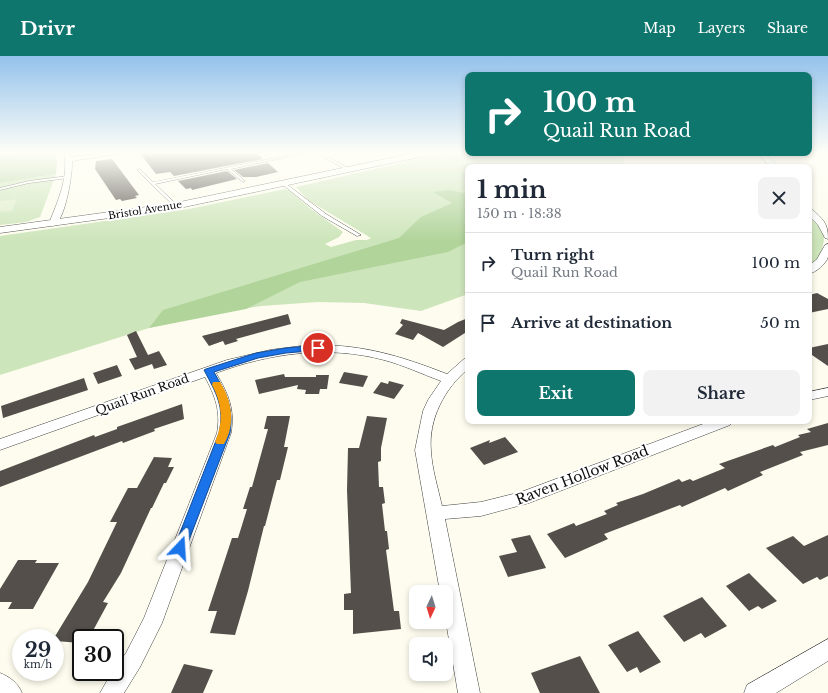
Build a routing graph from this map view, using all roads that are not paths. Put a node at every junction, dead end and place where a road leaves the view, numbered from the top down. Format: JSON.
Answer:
{"nodes":[{"id":1,"x":31,"y":182,"type":"edge"},
{"id":2,"x":66,"y":182,"type":"edge"},
{"id":3,"x":158,"y":182,"type":"edge"},
{"id":4,"x":294,"y":182,"type":"edge"},
{"id":5,"x":152,"y":183,"type":"joint"},
{"id":6,"x":284,"y":184,"type":"junction"},
{"id":7,"x":0,"y":189,"type":"edge"},
{"id":8,"x":175,"y":206,"type":"junction"},
{"id":9,"x":812,"y":212,"type":"edge"},
{"id":10,"x":53,"y":223,"type":"junction"},
{"id":11,"x":0,"y":230,"type":"edge"},
{"id":12,"x":359,"y":235,"type":"dead end"},
{"id":13,"x":828,"y":236,"type":"edge"},
{"id":14,"x":828,"y":247,"type":"edge"},
{"id":15,"x":812,"y":268,"type":"edge"},
{"id":16,"x":465,"y":365,"type":"edge"},
{"id":17,"x":209,"y":370,"type":"junction"},
{"id":18,"x":449,"y":380,"type":"junction"},
{"id":19,"x":828,"y":392,"type":"edge"},
{"id":20,"x":812,"y":395,"type":"edge"},
{"id":21,"x":717,"y":424,"type":"edge"},
{"id":22,"x":0,"y":445,"type":"edge"},
{"id":23,"x":436,"y":513,"type":"junction"},
{"id":24,"x":828,"y":649,"type":"edge"},
{"id":25,"x":0,"y":684,"type":"edge"},
{"id":26,"x":11,"y":693,"type":"edge"},
{"id":27,"x":111,"y":693,"type":"edge"},
{"id":28,"x":469,"y":693,"type":"edge"},
{"id":29,"x":755,"y":693,"type":"edge"}],
"edges":[{"from":1,"to":7,"type":"lane"},
{"from":2,"to":10,"type":"street"},
{"from":3,"to":5,"type":"lane"},
{"from":4,"to":6,"type":"street","name":"Bristol Avenue"},
{"from":5,"to":8,"type":"lane"},
{"from":6,"to":8,"type":"street","name":"Bristol Avenue"},
{"from":6,"to":12,"type":"lane"},
{"from":8,"to":10,"type":"street","name":"Bristol Avenue"},
{"from":9,"to":13,"type":"street"},
{"from":10,"to":11,"type":"street","name":"Bristol Avenue"},
{"from":14,"to":15,"type":"street"},
{"from":16,"to":18,"type":"street"},
{"from":17,"to":18,"type":"street","name":"Quail Run Road"},
{"from":17,"to":22,"type":"street","name":"Quail Run Road"},
{"from":17,"to":27,"type":"street"},
{"from":18,"to":23,"type":"street"},
{"from":19,"to":20,"type":"street"},
{"from":21,"to":23,"type":"street","name":"Raven Hollow Road"},
{"from":23,"to":28,"type":"street"},
{"from":24,"to":29,"type":"street"},
{"from":25,"to":26,"type":"street"}]}
